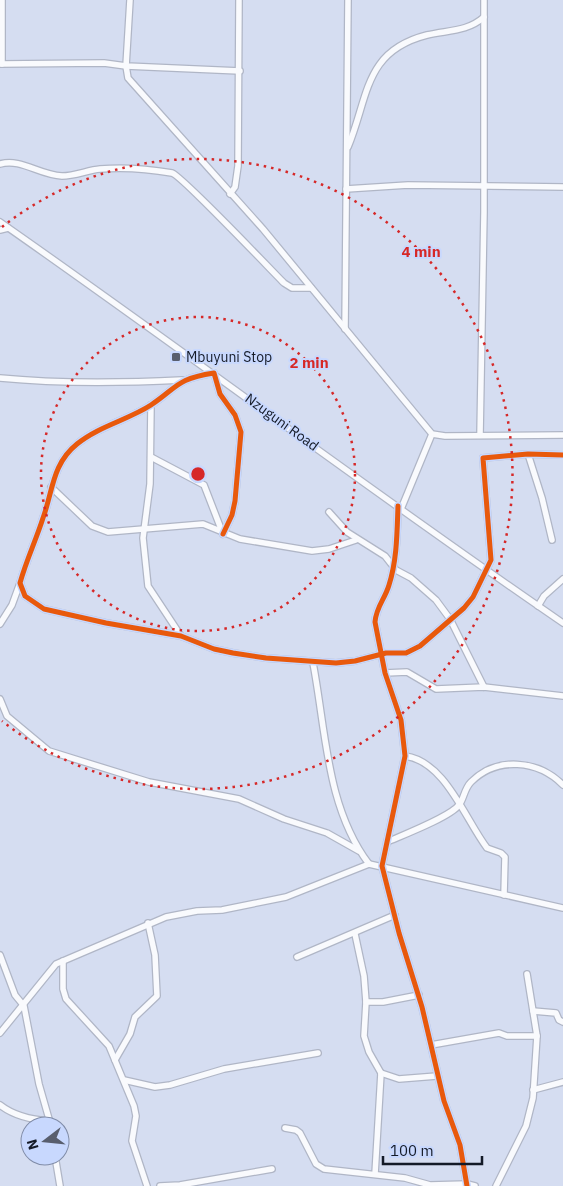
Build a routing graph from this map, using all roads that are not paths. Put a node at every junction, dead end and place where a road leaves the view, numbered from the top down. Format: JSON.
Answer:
{"nodes":[{"id":1,"x":2,"y":0,"type":"edge"},
{"id":2,"x":130,"y":0,"type":"edge"},
{"id":3,"x":239,"y":0,"type":"edge"},
{"id":4,"x":348,"y":0,"type":"edge"},
{"id":5,"x":484,"y":0,"type":"edge"},
{"id":6,"x":484,"y":17,"type":"junction"},
{"id":7,"x":1,"y":64,"type":"edge"},
{"id":8,"x":126,"y":66,"type":"junction"},
{"id":9,"x":240,"y":71,"type":"junction"},
{"id":10,"x":347,"y":149,"type":"junction"},
{"id":11,"x":0,"y":164,"type":"edge"},
{"id":12,"x":484,"y":186,"type":"junction"},
{"id":13,"x":563,"y":187,"type":"edge"},
{"id":14,"x":346,"y":189,"type":"junction"},
{"id":15,"x":230,"y":194,"type":"junction"},
{"id":16,"x":0,"y":222,"type":"edge"},
{"id":17,"x":8,"y":228,"type":"junction"},
{"id":18,"x":0,"y":230,"type":"edge"},
{"id":19,"x":311,"y":288,"type":"junction"},
{"id":20,"x":346,"y":329,"type":"junction"},
{"id":21,"x":214,"y":373,"type":"junction"},
{"id":22,"x":0,"y":378,"type":"edge"},
{"id":23,"x":184,"y":379,"type":"junction"},
{"id":24,"x":151,"y":405,"type":"junction"},
{"id":25,"x":432,"y":434,"type":"junction"},
{"id":26,"x":480,"y":434,"type":"junction"},
{"id":27,"x":563,"y":435,"type":"edge"},
{"id":28,"x":528,"y":454,"type":"junction"},
{"id":29,"x":563,"y":455,"type":"edge"},
{"id":30,"x":151,"y":457,"type":"junction"},
{"id":31,"x":51,"y":487,"type":"junction"},
{"id":32,"x":399,"y":508,"type":"junction"},
{"id":33,"x":329,"y":512,"type":"dead end"},
{"id":34,"x":144,"y":527,"type":"junction"},
{"id":35,"x":223,"y":534,"type":"junction"},
{"id":36,"x":356,"y":540,"type":"junction"},
{"id":37,"x":552,"y":540,"type":"dead end"},
{"id":38,"x":392,"y":567,"type":"junction"},
{"id":39,"x":486,"y":570,"type":"junction"},
{"id":40,"x":563,"y":579,"type":"edge"},
{"id":41,"x":20,"y":583,"type":"junction"},
{"id":42,"x":538,"y":606,"type":"junction"},
{"id":43,"x":450,"y":619,"type":"junction"},
{"id":44,"x":563,"y":623,"type":"edge"},
{"id":45,"x":0,"y":624,"type":"edge"},
{"id":46,"x":182,"y":636,"type":"junction"},
{"id":47,"x":381,"y":653,"type":"junction"},
{"id":48,"x":313,"y":663,"type":"junction"},
{"id":49,"x":385,"y":673,"type":"junction"},
{"id":50,"x":484,"y":688,"type":"junction"},
{"id":51,"x":563,"y":696,"type":"edge"},
{"id":52,"x":0,"y":699,"type":"edge"},
{"id":53,"x":0,"y":712,"type":"edge"},
{"id":54,"x":7,"y":716,"type":"junction"},
{"id":55,"x":405,"y":756,"type":"junction"},
{"id":56,"x":563,"y":784,"type":"edge"},
{"id":57,"x":459,"y":805,"type":"junction"},
{"id":58,"x":387,"y":842,"type":"junction"},
{"id":59,"x":359,"y":851,"type":"junction"},
{"id":60,"x":369,"y":864,"type":"junction"},
{"id":61,"x":382,"y":866,"type":"junction"},
{"id":62,"x":504,"y":895,"type":"junction"},
{"id":63,"x":563,"y":908,"type":"edge"},
{"id":64,"x":395,"y":915,"type":"junction"},
{"id":65,"x":148,"y":924,"type":"junction"},
{"id":66,"x":355,"y":934,"type":"junction"},
{"id":67,"x":297,"y":957,"type":"dead end"},
{"id":68,"x":1,"y":958,"type":"edge"},
{"id":69,"x":63,"y":961,"type":"junction"},
{"id":70,"x":527,"y":974,"type":"dead end"},
{"id":71,"x":419,"y":995,"type":"junction"},
{"id":72,"x":366,"y":1002,"type":"junction"},
{"id":73,"x":24,"y":1006,"type":"junction"},
{"id":74,"x":533,"y":1011,"type":"junction"},
{"id":75,"x":563,"y":1022,"type":"edge"},
{"id":76,"x":0,"y":1033,"type":"edge"},
{"id":77,"x":537,"y":1036,"type":"junction"},
{"id":78,"x":431,"y":1045,"type":"junction"},
{"id":79,"x":318,"y":1053,"type":"dead end"},
{"id":80,"x":115,"y":1060,"type":"junction"},
{"id":81,"x":382,"y":1073,"type":"junction"},
{"id":82,"x":437,"y":1076,"type":"junction"},
{"id":83,"x":124,"y":1080,"type":"junction"},
{"id":84,"x":563,"y":1082,"type":"edge"},
{"id":85,"x":533,"y":1090,"type":"junction"},
{"id":86,"x":0,"y":1106,"type":"edge"},
{"id":87,"x":25,"y":1116,"type":"edge"},
{"id":88,"x":49,"y":1116,"type":"edge"},
{"id":89,"x":284,"y":1128,"type":"dead end"},
{"id":90,"x":57,"y":1166,"type":"edge"},
{"id":91,"x":272,"y":1169,"type":"dead end"},
{"id":92,"x":375,"y":1174,"type":"junction"},
{"id":93,"x":467,"y":1185,"type":"edge"},
{"id":94,"x":60,"y":1186,"type":"edge"},
{"id":95,"x":147,"y":1186,"type":"edge"},
{"id":96,"x":160,"y":1186,"type":"edge"},
{"id":97,"x":475,"y":1186,"type":"edge"},
{"id":98,"x":496,"y":1186,"type":"edge"}],
"edges":[{"from":1,"to":7,"type":"street"},
{"from":2,"to":8,"type":"street"},
{"from":3,"to":9,"type":"street"},
{"from":4,"to":10,"type":"street"},
{"from":5,"to":6,"type":"street"},
{"from":6,"to":10,"type":"street"},
{"from":6,"to":12,"type":"street"},
{"from":7,"to":8,"type":"street"},
{"from":8,"to":9,"type":"street"},
{"from":8,"to":15,"type":"street"},
{"from":9,"to":15,"type":"street"},
{"from":10,"to":14,"type":"street"},
{"from":11,"to":19,"type":"street"},
{"from":12,"to":13,"type":"street"},
{"from":12,"to":14,"type":"street"},
{"from":12,"to":26,"type":"street"},
{"from":14,"to":20,"type":"street"},
{"from":15,"to":19,"type":"street"},
{"from":16,"to":17,"type":"street","name":"Nzuguni Road"},
{"from":17,"to":18,"type":"street"},
{"from":17,"to":21,"type":"street","name":"Nzuguni Road"},
{"from":19,"to":20,"type":"street"},
{"from":20,"to":25,"type":"street"},
{"from":21,"to":23,"type":"street"},
{"from":21,"to":32,"type":"street","name":"Nzuguni Road"},
{"from":21,"to":35,"type":"street"},
{"from":22,"to":23,"type":"street"},
{"from":23,"to":24,"type":"street"},
{"from":24,"to":30,"type":"street"},
{"from":24,"to":31,"type":"street"},
{"from":25,"to":26,"type":"street"},
{"from":25,"to":32,"type":"street"},
{"from":26,"to":27,"type":"street"},
{"from":28,"to":29,"type":"street"},
{"from":28,"to":37,"type":"street"},
{"from":28,"to":39,"type":"street"},
{"from":30,"to":34,"type":"street"},
{"from":30,"to":35,"type":"street"},
{"from":31,"to":34,"type":"street"},
{"from":31,"to":41,"type":"street"},
{"from":32,"to":38,"type":"street"},
{"from":32,"to":39,"type":"street","name":"Nzuguni Road"},
{"from":33,"to":36,"type":"street"},
{"from":34,"to":35,"type":"street"},
{"from":34,"to":46,"type":"street"},
{"from":35,"to":36,"type":"street"},
{"from":36,"to":38,"type":"street"},
{"from":38,"to":43,"type":"street"},
{"from":38,"to":47,"type":"street"},
{"from":39,"to":42,"type":"street","name":"Nzuguni Road"},
{"from":39,"to":43,"type":"street"},
{"from":40,"to":42,"type":"street"},
{"from":41,"to":45,"type":"street"},
{"from":41,"to":46,"type":"street"},
{"from":42,"to":44,"type":"street","name":"Nzuguni Road"},
{"from":43,"to":47,"type":"street"},
{"from":43,"to":50,"type":"street"},
{"from":46,"to":48,"type":"street"},
{"from":47,"to":48,"type":"street"},
{"from":47,"to":49,"type":"street"},
{"from":48,"to":59,"type":"street"},
{"from":49,"to":50,"type":"street"},
{"from":49,"to":55,"type":"street"},
{"from":50,"to":51,"type":"street"},
{"from":52,"to":54,"type":"street"},
{"from":53,"to":54,"type":"street"},
{"from":54,"to":59,"type":"street"},
{"from":55,"to":57,"type":"street"},
{"from":55,"to":58,"type":"street"},
{"from":56,"to":57,"type":"street"},
{"from":57,"to":58,"type":"street"},
{"from":57,"to":62,"type":"street"},
{"from":58,"to":61,"type":"street"},
{"from":59,"to":60,"type":"street"},
{"from":60,"to":61,"type":"street"},
{"from":60,"to":65,"type":"street"},
{"from":61,"to":62,"type":"street"},
{"from":61,"to":64,"type":"street"},
{"from":62,"to":63,"type":"street"},
{"from":64,"to":66,"type":"street"},
{"from":64,"to":71,"type":"street"},
{"from":65,"to":69,"type":"street"},
{"from":65,"to":80,"type":"street"},
{"from":66,"to":67,"type":"street"},
{"from":66,"to":72,"type":"street"},
{"from":68,"to":73,"type":"street"},
{"from":69,"to":73,"type":"street"},
{"from":69,"to":80,"type":"street"},
{"from":70,"to":74,"type":"street"},
{"from":71,"to":72,"type":"street"},
{"from":71,"to":78,"type":"street"},
{"from":72,"to":81,"type":"street"},
{"from":73,"to":76,"type":"street"},
{"from":73,"to":88,"type":"street"},
{"from":74,"to":75,"type":"street"},
{"from":74,"to":77,"type":"street"},
{"from":77,"to":78,"type":"street"},
{"from":77,"to":85,"type":"street"},
{"from":78,"to":82,"type":"street"},
{"from":79,"to":83,"type":"street"},
{"from":80,"to":83,"type":"street"},
{"from":81,"to":82,"type":"street"},
{"from":81,"to":92,"type":"street"},
{"from":82,"to":93,"type":"street"},
{"from":83,"to":95,"type":"street"},
{"from":84,"to":85,"type":"street"},
{"from":85,"to":98,"type":"street"},
{"from":86,"to":87,"type":"street"},
{"from":89,"to":92,"type":"street"},
{"from":90,"to":94,"type":"street"},
{"from":91,"to":96,"type":"street"},
{"from":92,"to":93,"type":"street"},
{"from":93,"to":97,"type":"street"}]}
